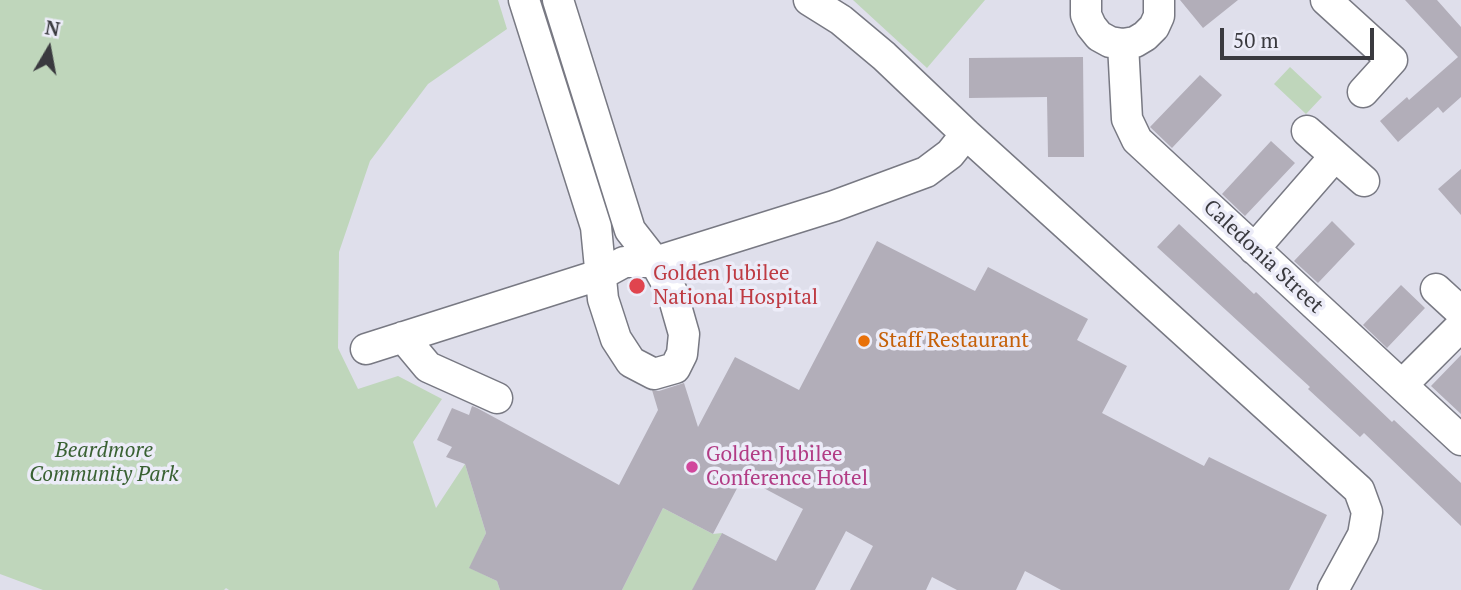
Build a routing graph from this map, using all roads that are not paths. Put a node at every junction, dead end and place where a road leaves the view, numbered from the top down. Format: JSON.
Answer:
{"nodes":[{"id":1,"x":524,"y":0,"type":"edge"},
{"id":2,"x":558,"y":0,"type":"edge"},
{"id":3,"x":808,"y":0,"type":"edge"},
{"id":4,"x":1086,"y":0,"type":"edge"},
{"id":5,"x":1159,"y":0,"type":"edge"},
{"id":6,"x":1326,"y":0,"type":"edge"},
{"id":7,"x":1123,"y":44,"type":"junction"},
{"id":8,"x":1363,"y":92,"type":"dead end"},
{"id":9,"x":1307,"y":131,"type":"dead end"},
{"id":10,"x":966,"y":134,"type":"junction"},
{"id":11,"x":1335,"y":156,"type":"junction"},
{"id":12,"x":1364,"y":181,"type":"dead end"},
{"id":13,"x":1254,"y":249,"type":"junction"},
{"id":14,"x":655,"y":262,"type":"junction"},
{"id":15,"x":602,"y":274,"type":"junction"},
{"id":16,"x":1436,"y":289,"type":"dead end"},
{"id":17,"x":1461,"y":312,"type":"edge"},
{"id":18,"x":1461,"y":326,"type":"edge"},
{"id":19,"x":403,"y":337,"type":"junction"},
{"id":20,"x":366,"y":349,"type":"dead end"},
{"id":21,"x":1402,"y":385,"type":"junction"},
{"id":22,"x":496,"y":398,"type":"dead end"},
{"id":23,"x":1461,"y":440,"type":"edge"},
{"id":24,"x":1333,"y":590,"type":"edge"}],
"edges":[{"from":1,"to":15,"type":"street"},
{"from":2,"to":14,"type":"street"},
{"from":3,"to":10,"type":"street"},
{"from":4,"to":7,"type":"street"},
{"from":5,"to":7,"type":"street"},
{"from":6,"to":8,"type":"street"},
{"from":7,"to":13,"type":"street","name":"Caledonia Street"},
{"from":9,"to":11,"type":"street"},
{"from":10,"to":14,"type":"street"},
{"from":10,"to":24,"type":"street"},
{"from":11,"to":12,"type":"street"},
{"from":11,"to":13,"type":"street"},
{"from":13,"to":21,"type":"street","name":"Caledonia Street"},
{"from":14,"to":15,"type":"street"},
{"from":14,"to":15,"type":"street"},
{"from":15,"to":19,"type":"street"},
{"from":16,"to":17,"type":"street"},
{"from":18,"to":21,"type":"street"},
{"from":19,"to":20,"type":"street"},
{"from":19,"to":22,"type":"street"},
{"from":21,"to":23,"type":"street","name":"Caledonia Street"}]}
